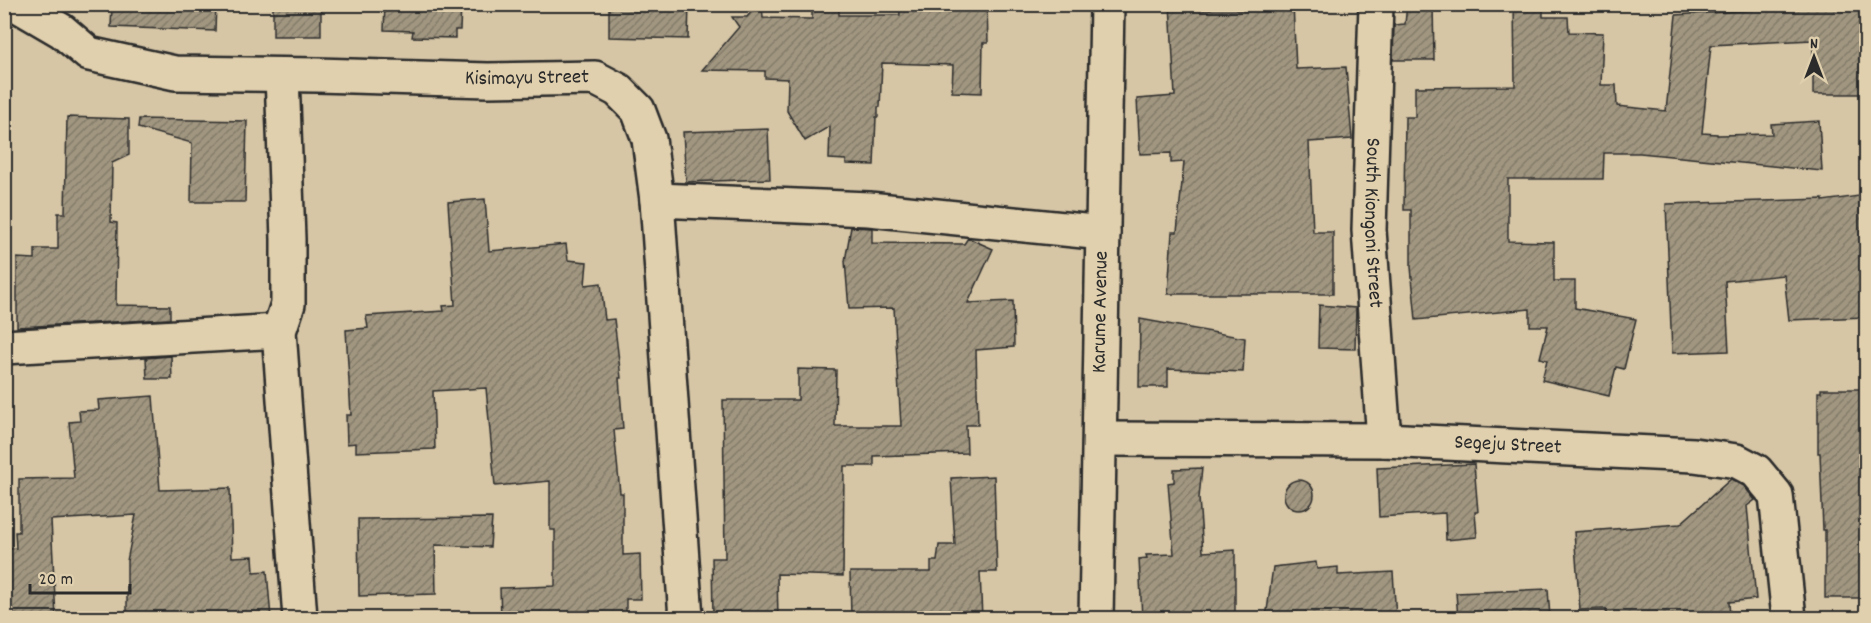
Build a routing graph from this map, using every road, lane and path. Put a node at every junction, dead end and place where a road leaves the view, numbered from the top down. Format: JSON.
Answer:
{"nodes":[{"id":1,"x":21,"y":4,"type":"edge"},
{"id":2,"x":1107,"y":4,"type":"edge"},
{"id":3,"x":1376,"y":4,"type":"edge"},
{"id":4,"x":282,"y":75,"type":"junction"},
{"id":5,"x":657,"y":200,"type":"junction"},
{"id":6,"x":1103,"y":233,"type":"junction"},
{"id":7,"x":279,"y":331,"type":"junction"},
{"id":8,"x":4,"y":347,"type":"edge"},
{"id":9,"x":1100,"y":439,"type":"junction"},
{"id":10,"x":1384,"y":440,"type":"junction"},
{"id":11,"x":300,"y":618,"type":"edge"},
{"id":12,"x":686,"y":618,"type":"edge"},
{"id":13,"x":1096,"y":618,"type":"edge"},
{"id":14,"x":1789,"y":618,"type":"edge"}],
"edges":[{"from":1,"to":4,"type":"street","name":"Kisimayu Street"},
{"from":2,"to":6,"type":"street","name":"Karume Avenue"},
{"from":3,"to":10,"type":"street","name":"South Kiongoni Street"},
{"from":4,"to":5,"type":"street","name":"Kisimayu Street"},
{"from":4,"to":7,"type":"street"},
{"from":5,"to":6,"type":"street"},
{"from":5,"to":12,"type":"street","name":"Kisimayu Street"},
{"from":6,"to":9,"type":"street","name":"Karume Avenue"},
{"from":7,"to":8,"type":"street"},
{"from":7,"to":11,"type":"street"},
{"from":9,"to":10,"type":"street","name":"Segeju Street"},
{"from":9,"to":13,"type":"street","name":"Karume Avenue"},
{"from":10,"to":14,"type":"street","name":"Segeju Street"}]}
